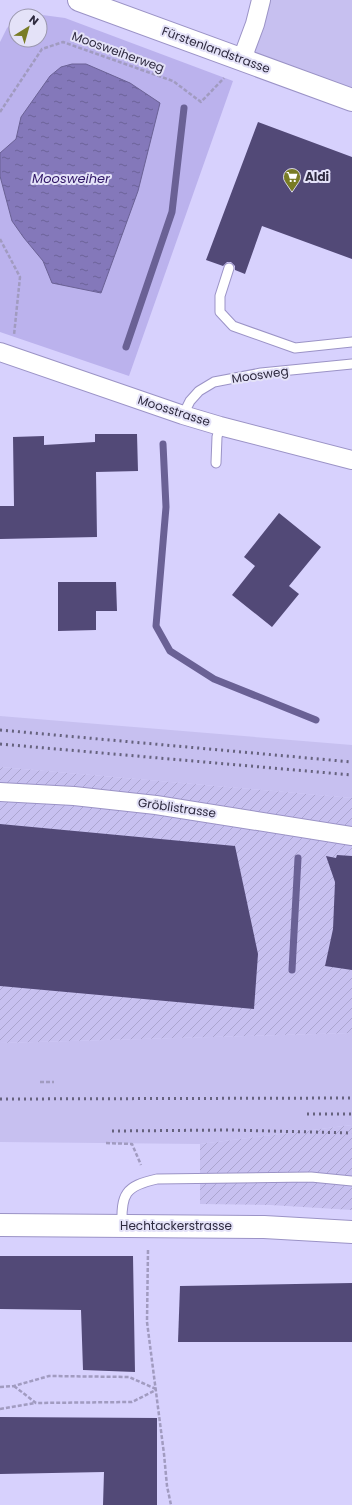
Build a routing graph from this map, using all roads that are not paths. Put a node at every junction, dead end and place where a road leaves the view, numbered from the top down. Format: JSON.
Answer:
{"nodes":[{"id":1,"x":82,"y":0,"type":"edge"},
{"id":2,"x":260,"y":0,"type":"edge"},
{"id":3,"x":242,"y":59,"type":"junction"},
{"id":4,"x":352,"y":100,"type":"edge"},
{"id":5,"x":229,"y":268,"type":"dead end"},
{"id":6,"x":352,"y":342,"type":"edge"},
{"id":7,"x":6,"y":346,"type":"edge"},
{"id":8,"x":352,"y":364,"type":"edge"},
{"id":9,"x":183,"y":415,"type":"junction"},
{"id":10,"x":220,"y":426,"type":"junction"},
{"id":11,"x":352,"y":460,"type":"edge"},
{"id":12,"x":216,"y":463,"type":"dead end"},
{"id":13,"x":0,"y":792,"type":"edge"},
{"id":14,"x":352,"y":836,"type":"edge"},
{"id":15,"x":352,"y":1181,"type":"edge"},
{"id":16,"x":0,"y":1225,"type":"edge"},
{"id":17,"x":122,"y":1226,"type":"junction"},
{"id":18,"x":352,"y":1232,"type":"edge"}],
"edges":[{"from":1,"to":3,"type":"street","name":"Fürstenlandstrasse"},
{"from":2,"to":3,"type":"street"},
{"from":3,"to":4,"type":"street","name":"Fürstenlandstrasse"},
{"from":5,"to":6,"type":"lane"},
{"from":7,"to":9,"type":"street","name":"Moosstrasse"},
{"from":8,"to":9,"type":"lane","name":"Moosweg"},
{"from":9,"to":10,"type":"street","name":"Moosstrasse"},
{"from":10,"to":11,"type":"street","name":"Moosstrasse"},
{"from":10,"to":12,"type":"lane"},
{"from":13,"to":14,"type":"street","name":"Gröblistrasse"},
{"from":15,"to":17,"type":"lane"},
{"from":16,"to":17,"type":"street","name":"Hechtackerstrasse"},
{"from":17,"to":18,"type":"street","name":"Hechtackerstrasse"}]}
